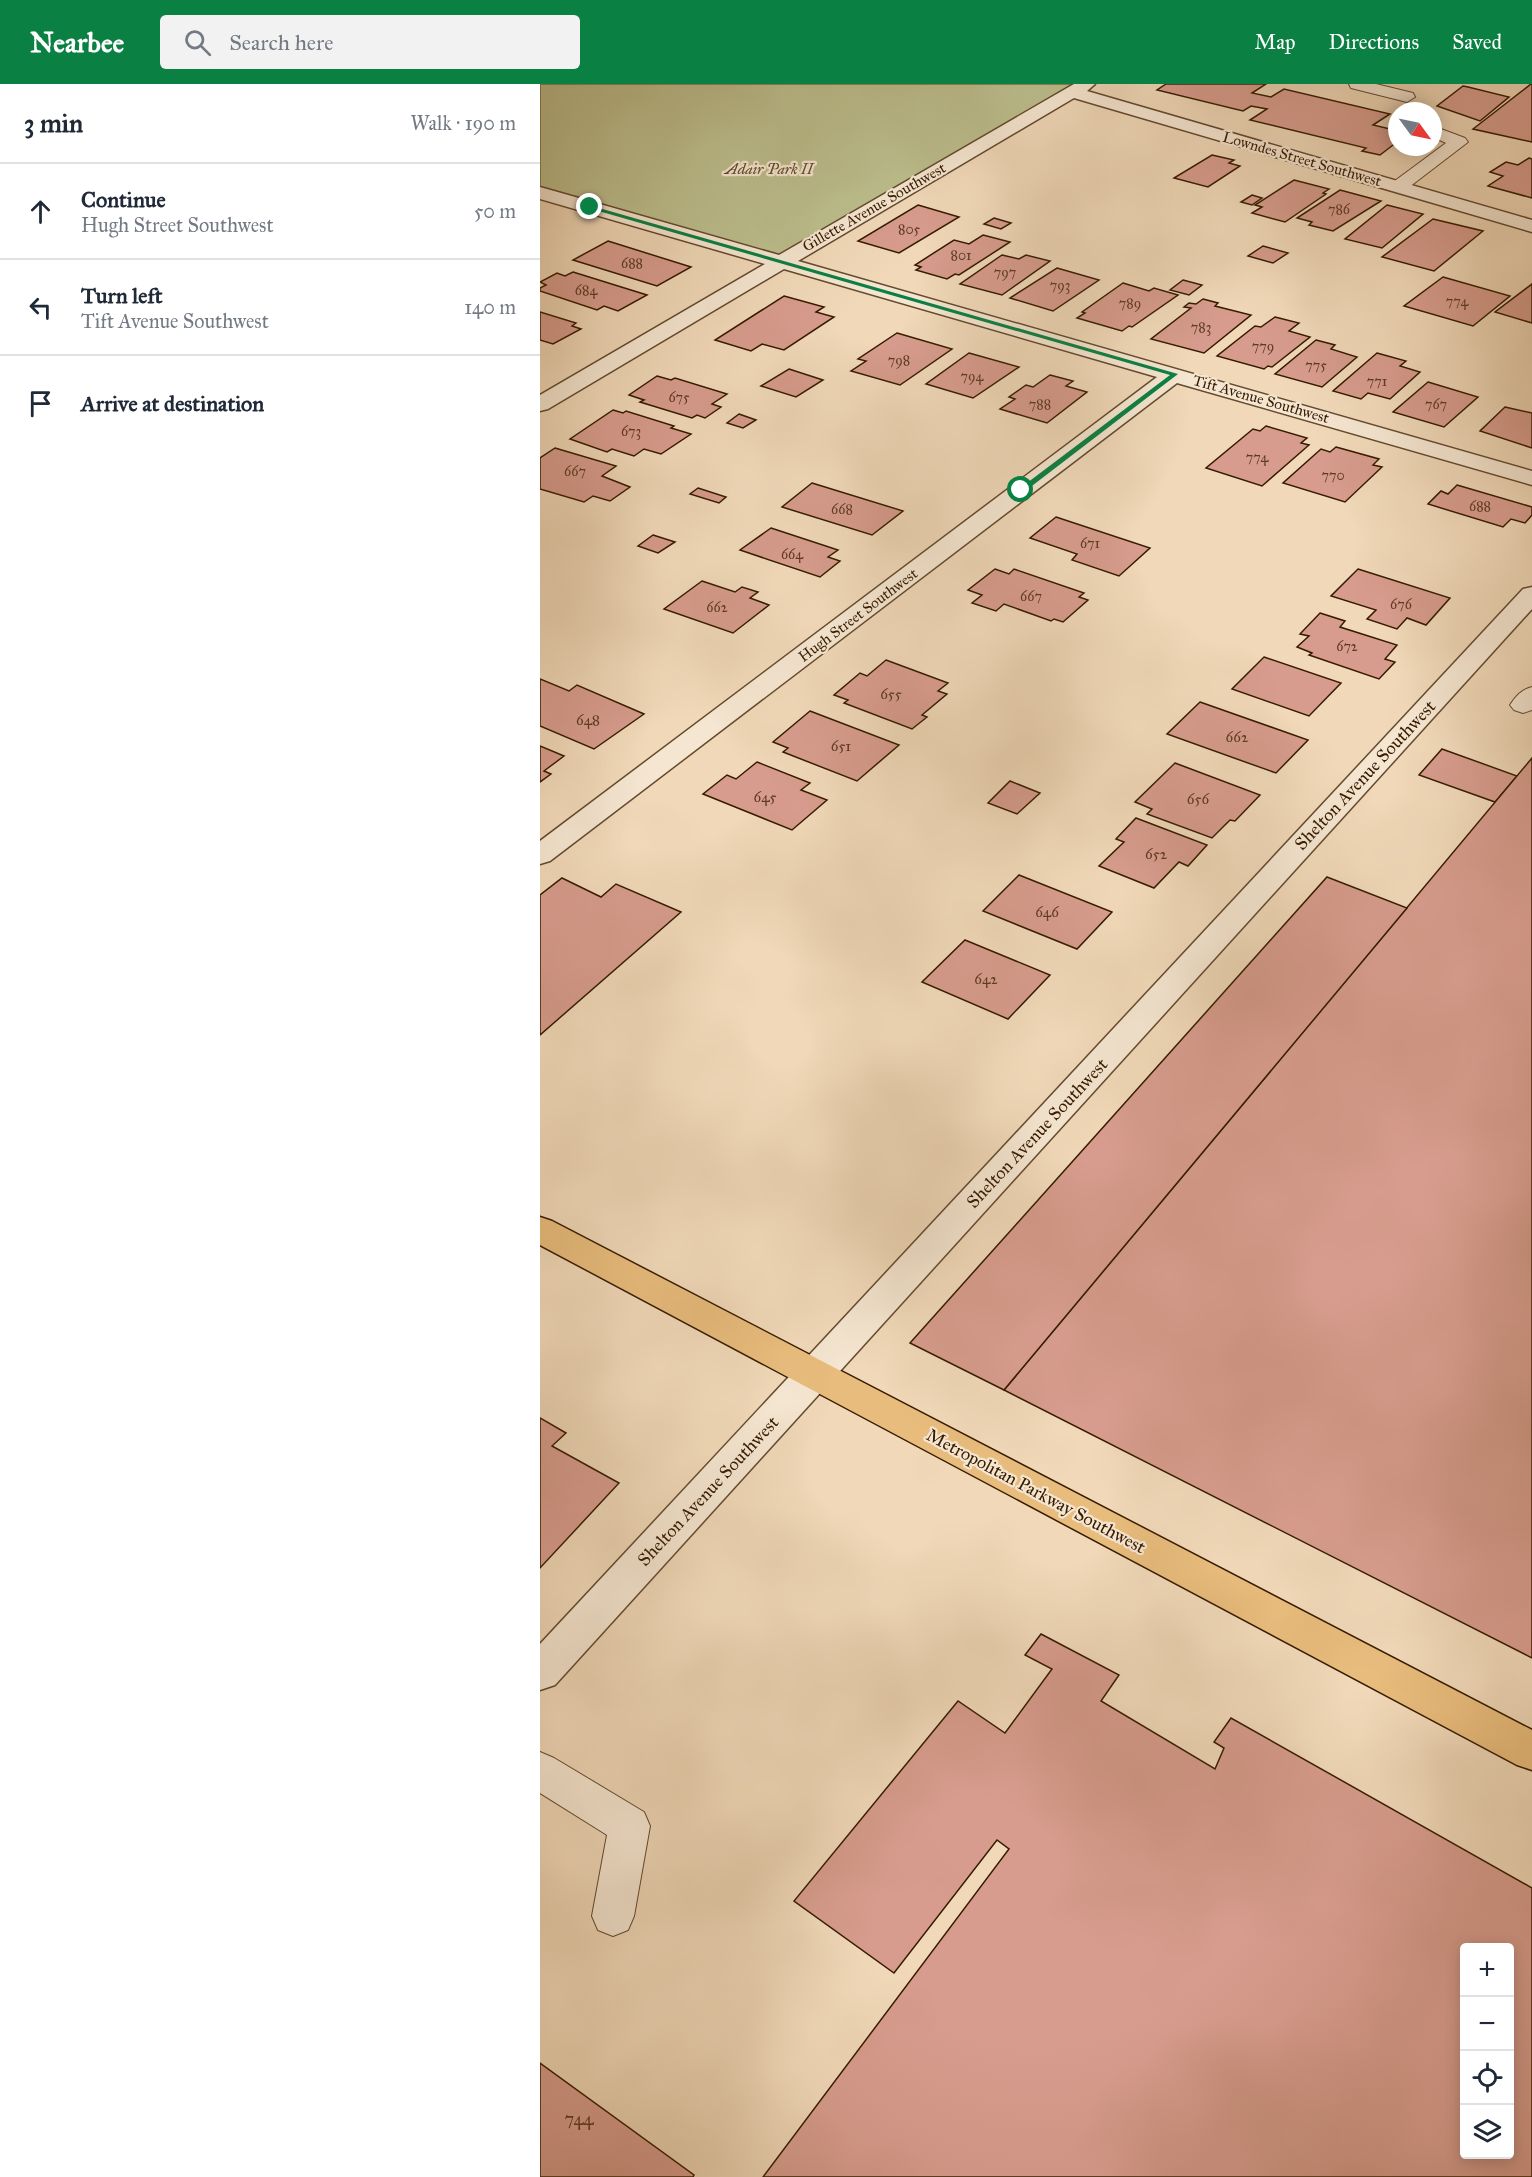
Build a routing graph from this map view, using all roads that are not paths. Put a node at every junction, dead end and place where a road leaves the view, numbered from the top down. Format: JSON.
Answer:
{"nodes":[{"id":1,"x":1357,"y":84,"type":"edge"},
{"id":2,"x":1425,"y":84,"type":"edge"},
{"id":3,"x":1079,"y":88,"type":"edge"},
{"id":4,"x":1403,"y":102,"type":"edge"},
{"id":5,"x":1410,"y":102,"type":"edge"},
{"id":6,"x":1442,"y":135,"type":"edge"},
{"id":7,"x":1442,"y":155,"type":"edge"},
{"id":8,"x":1441,"y":156,"type":"edge"},
{"id":9,"x":1398,"y":187,"type":"junction"},
{"id":10,"x":540,"y":193,"type":"edge"},
{"id":11,"x":1532,"y":226,"type":"edge"},
{"id":12,"x":780,"y":261,"type":"junction"},
{"id":13,"x":1175,"y":374,"type":"junction"},
{"id":14,"x":540,"y":404,"type":"edge"},
{"id":15,"x":1532,"y":477,"type":"edge"},
{"id":16,"x":1532,"y":594,"type":"edge"},
{"id":17,"x":540,"y":855,"type":"edge"},
{"id":18,"x":540,"y":1230,"type":"edge"},
{"id":19,"x":815,"y":1375,"type":"junction"},
{"id":20,"x":540,"y":1672,"type":"edge"},
{"id":21,"x":1532,"y":1751,"type":"edge"},
{"id":22,"x":540,"y":1771,"type":"edge"},
{"id":23,"x":614,"y":1916,"type":"dead end"}],
"edges":[{"from":1,"to":4,"type":"lane"},
{"from":2,"to":5,"type":"lane"},
{"from":3,"to":9,"type":"street","name":"Lowndes Street Southwest"},
{"from":3,"to":12,"type":"street","name":"Gillette Avenue Southwest"},
{"from":6,"to":7,"type":"lane"},
{"from":8,"to":9,"type":"lane"},
{"from":9,"to":11,"type":"street","name":"Lowndes Street Southwest"},
{"from":10,"to":12,"type":"street","name":"Tift Avenue Southwest"},
{"from":12,"to":13,"type":"street","name":"Tift Avenue Southwest"},
{"from":12,"to":14,"type":"street","name":"Gillette Avenue Southwest"},
{"from":13,"to":15,"type":"street","name":"Tift Avenue Southwest"},
{"from":13,"to":17,"type":"street","name":"Hugh Street Southwest"},
{"from":16,"to":19,"type":"street","name":"Shelton Avenue Southwest"},
{"from":18,"to":19,"type":"main road","name":"Metropolitan Parkway Southwest"},
{"from":19,"to":20,"type":"street","name":"Shelton Avenue Southwest"},
{"from":19,"to":21,"type":"main road","name":"Metropolitan Parkway Southwest"},
{"from":22,"to":23,"type":"lane"}]}
